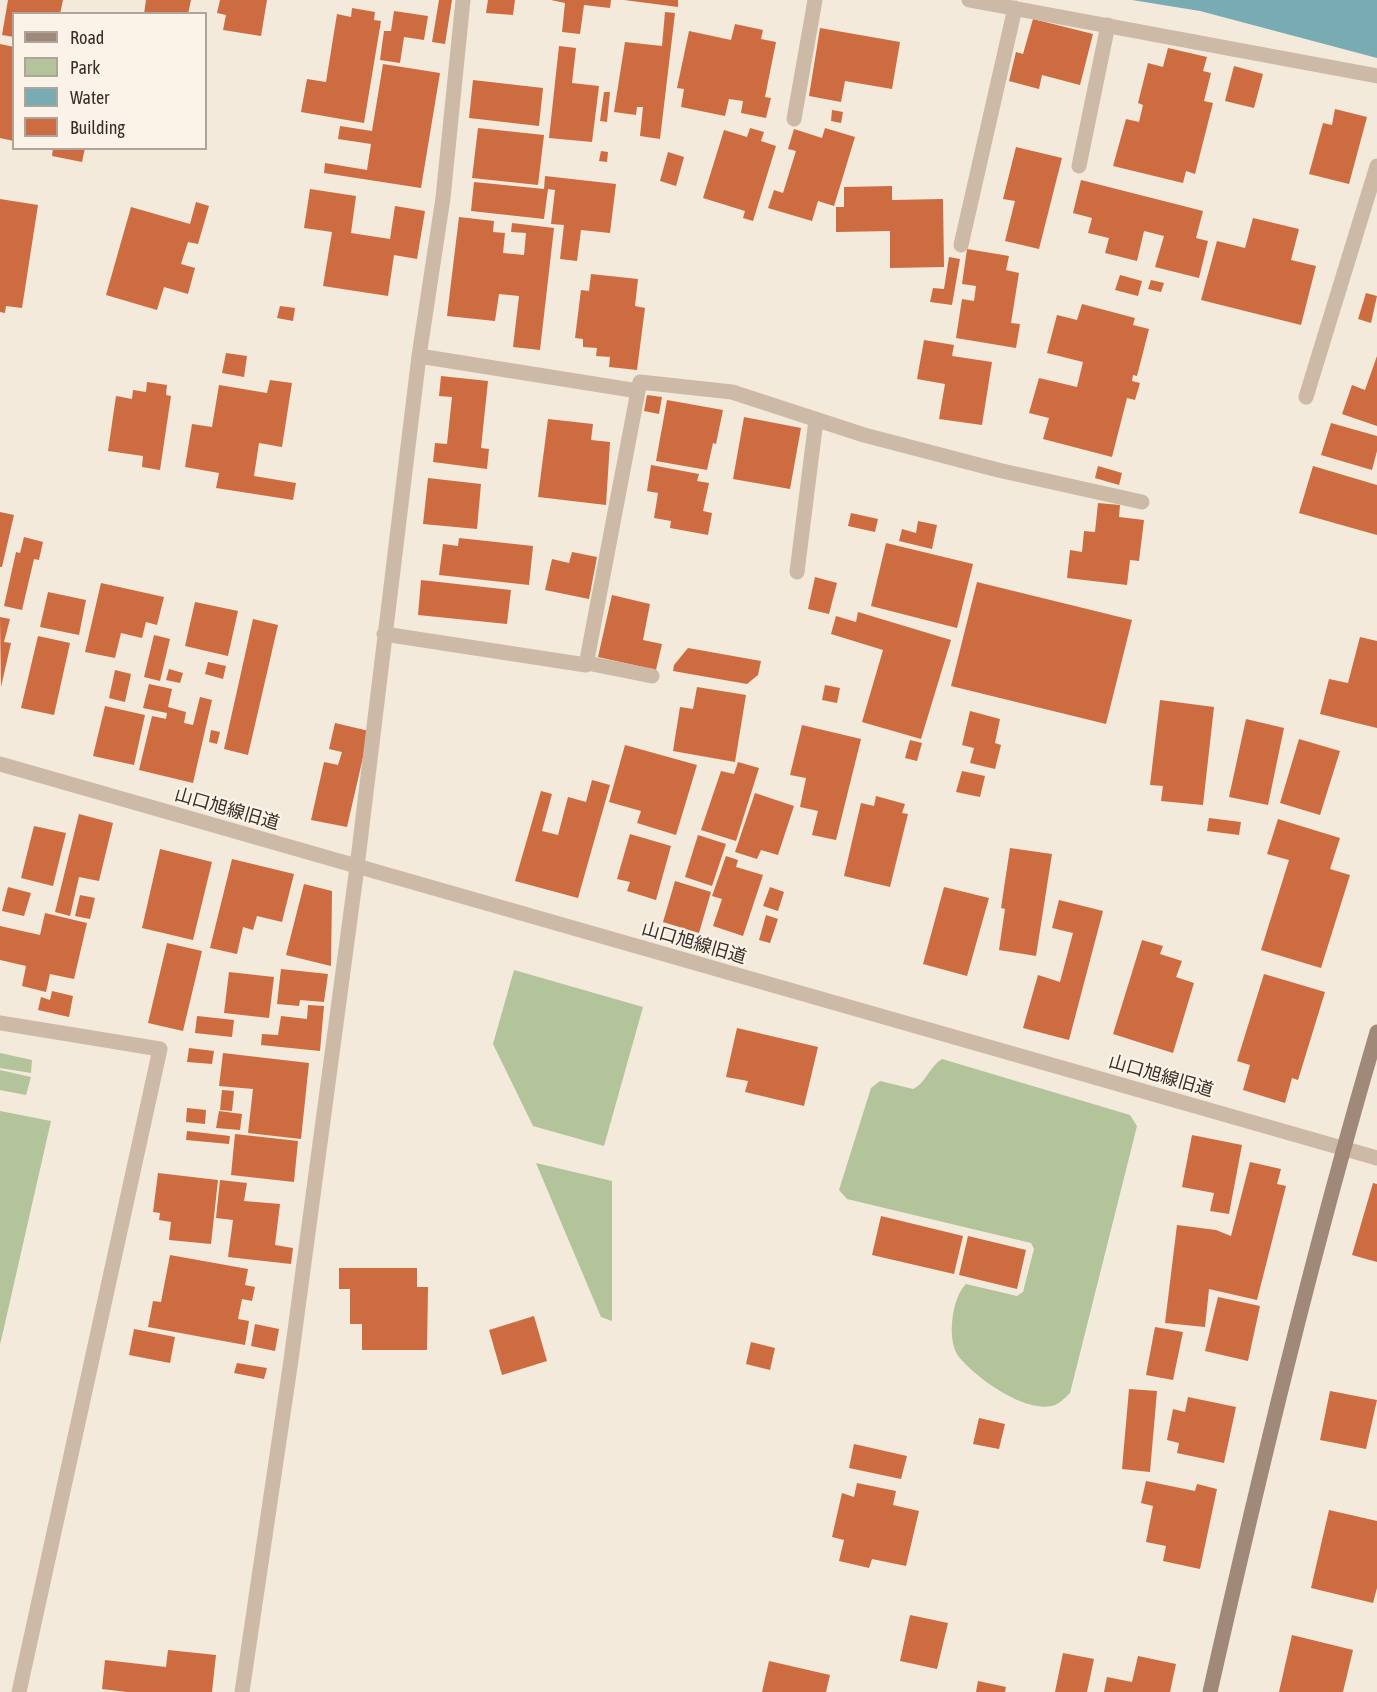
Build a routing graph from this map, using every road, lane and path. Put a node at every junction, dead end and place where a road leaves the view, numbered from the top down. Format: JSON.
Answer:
{"nodes":[{"id":1,"x":463,"y":0,"type":"edge"},
{"id":2,"x":815,"y":0,"type":"edge"},
{"id":3,"x":969,"y":0,"type":"edge"},
{"id":4,"x":1016,"y":8,"type":"junction"},
{"id":5,"x":1108,"y":24,"type":"junction"},
{"id":6,"x":1377,"y":76,"type":"edge"},
{"id":7,"x":794,"y":119,"type":"dead end"},
{"id":8,"x":1079,"y":166,"type":"dead end"},
{"id":9,"x":1377,"y":166,"type":"edge"},
{"id":10,"x":961,"y":245,"type":"dead end"},
{"id":11,"x":419,"y":356,"type":"junction"},
{"id":12,"x":638,"y":391,"type":"junction"},
{"id":13,"x":1306,"y":397,"type":"dead end"},
{"id":14,"x":816,"y":420,"type":"junction"},
{"id":15,"x":1142,"y":502,"type":"dead end"},
{"id":16,"x":797,"y":572,"type":"dead end"},
{"id":17,"x":384,"y":634,"type":"junction"},
{"id":18,"x":587,"y":663,"type":"junction"},
{"id":19,"x":652,"y":676,"type":"dead end"},
{"id":20,"x":0,"y":764,"type":"edge"},
{"id":21,"x":357,"y":867,"type":"junction"},
{"id":22,"x":0,"y":1023,"type":"edge"},
{"id":23,"x":1377,"y":1032,"type":"edge"},
{"id":24,"x":1343,"y":1148,"type":"junction"},
{"id":25,"x":1377,"y":1158,"type":"edge"},
{"id":26,"x":19,"y":1692,"type":"edge"},
{"id":27,"x":242,"y":1692,"type":"edge"},
{"id":28,"x":1210,"y":1692,"type":"edge"}],
"edges":[{"from":1,"to":11,"type":"street"},
{"from":2,"to":7,"type":"street"},
{"from":3,"to":4,"type":"street"},
{"from":4,"to":5,"type":"street"},
{"from":4,"to":10,"type":"street"},
{"from":5,"to":6,"type":"street"},
{"from":5,"to":8,"type":"street"},
{"from":9,"to":13,"type":"street"},
{"from":11,"to":12,"type":"street"},
{"from":11,"to":17,"type":"street"},
{"from":12,"to":14,"type":"street"},
{"from":12,"to":18,"type":"street"},
{"from":14,"to":15,"type":"street"},
{"from":14,"to":16,"type":"street"},
{"from":17,"to":18,"type":"street"},
{"from":17,"to":21,"type":"street"},
{"from":18,"to":19,"type":"street"},
{"from":20,"to":21,"type":"street","name":"山口旭線旧道"},
{"from":21,"to":24,"type":"street","name":"山口旭線旧道"},
{"from":21,"to":27,"type":"street"},
{"from":22,"to":26,"type":"street"},
{"from":23,"to":24,"type":"street"},
{"from":24,"to":25,"type":"street","name":"山口旭線旧道"},
{"from":24,"to":28,"type":"street"}]}
